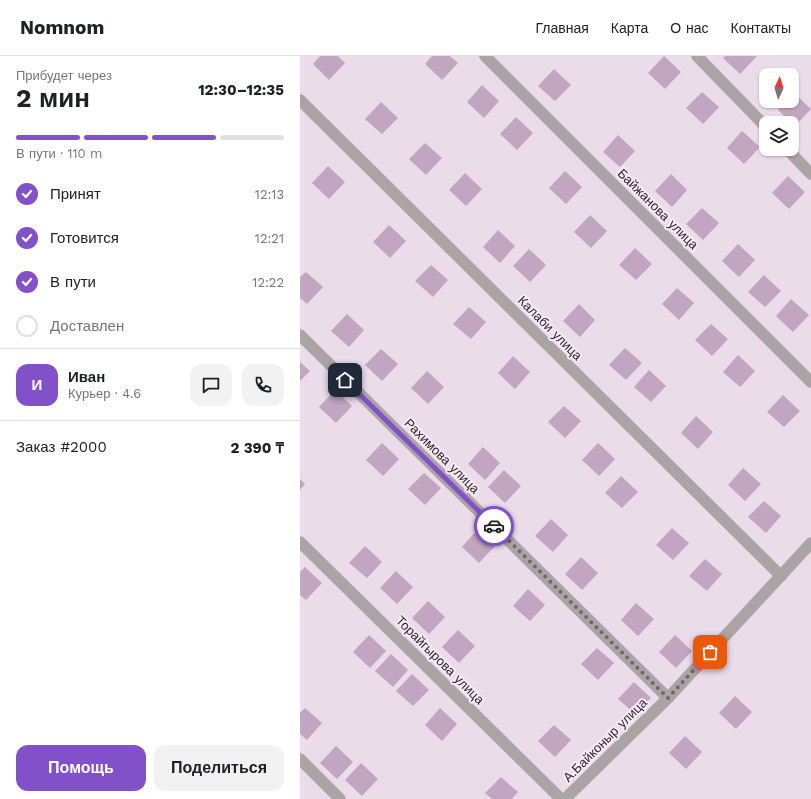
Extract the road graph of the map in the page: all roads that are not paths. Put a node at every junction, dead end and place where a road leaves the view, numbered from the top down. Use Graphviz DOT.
graph roads {
  1 [pos="486,56"];
  2 [pos="697,56"];
  3 [pos="300,100"];
  4 [pos="759,120"];
  5 [pos="794,156"];
  6 [pos="811,174"];
  7 [pos="300,335"];
  8 [pos="811,382"];
  9 [pos="300,542"];
  10 [pos="811,544"];
  11 [pos="781,576"];
  12 [pos="668,698"];
  13 [pos="300,759"];
  14 [pos="340,799"];
  15 [pos="561,799"];
  16 [pos="565,799"];
  1 -- 8 [label="street, Байжанова улица"];
  2 -- 4 [label="street"];
  3 -- 11 [label="street, Калаби улица"];
  5 -- 6 [label="street"];
  7 -- 12 [label="street, Рахимова улица"];
  9 -- 15 [label="street, Торайгырова улица"];
  10 -- 11 [label="street, А.Байконыр улица"];
  11 -- 12 [label="street, А.Байконыр улица"];
  12 -- 16 [label="street, А.Байконыр улица"];
  13 -- 14 [label="street"];
}
